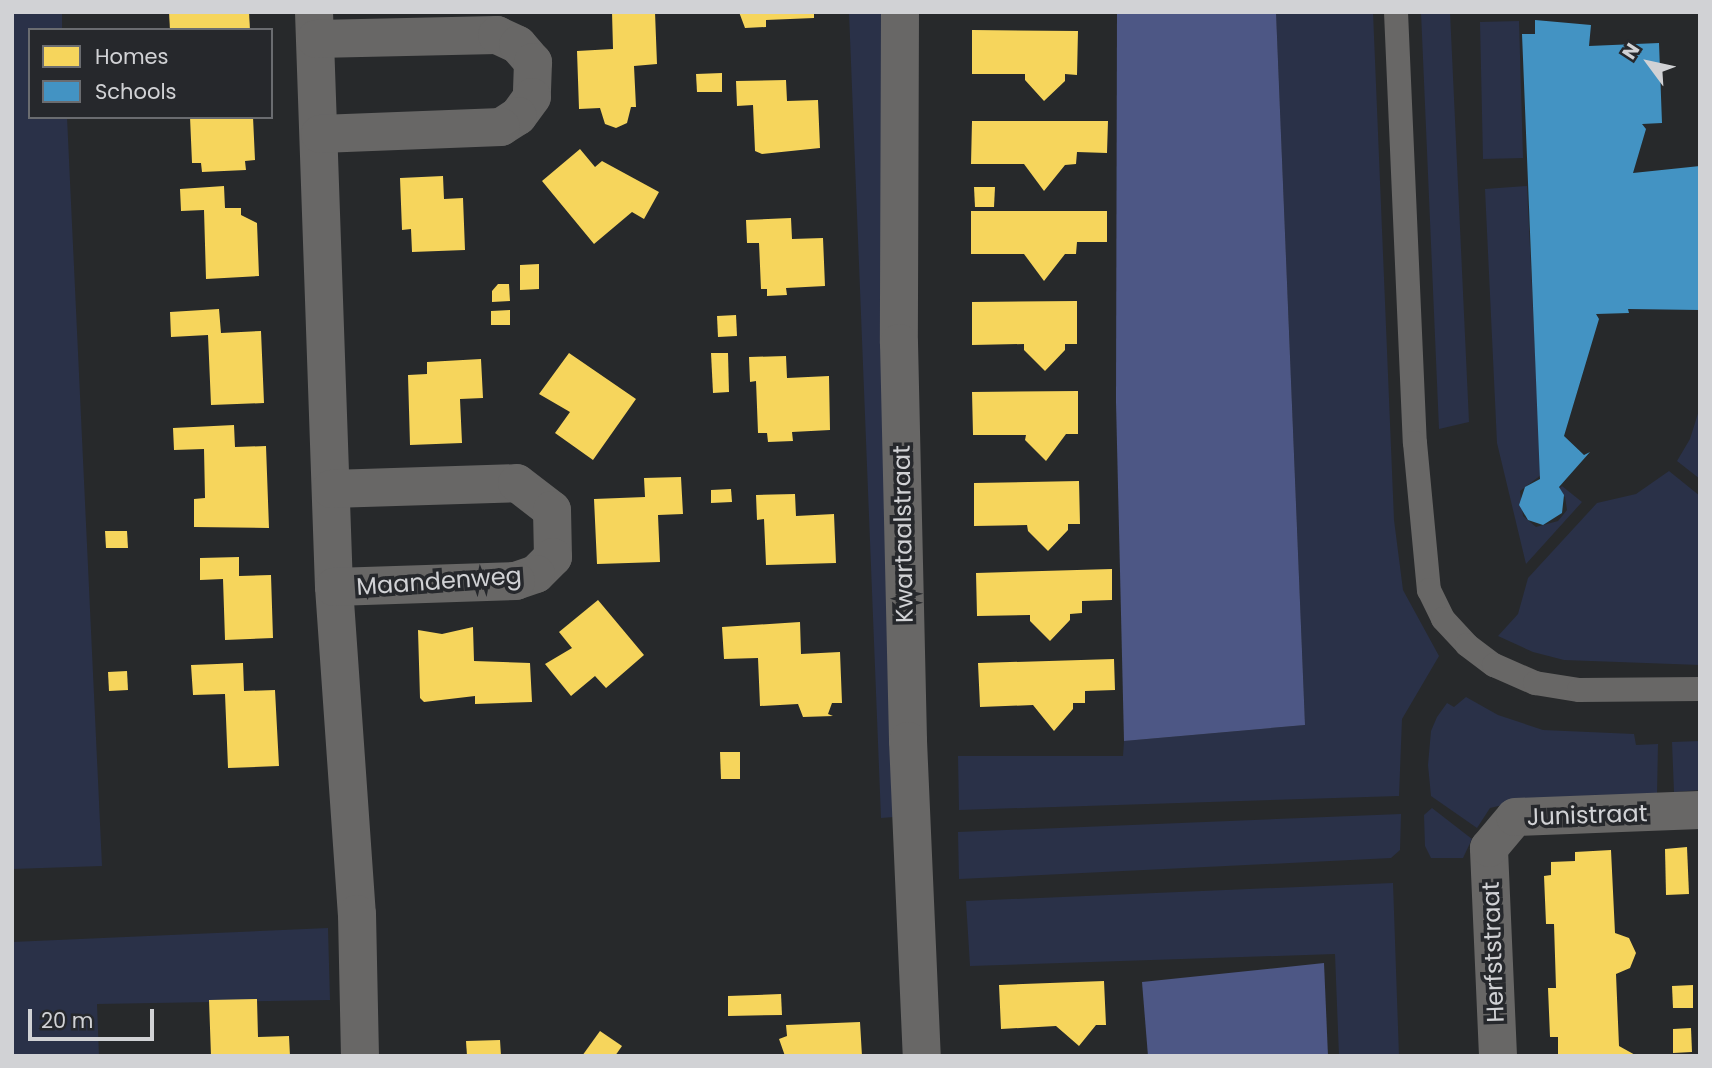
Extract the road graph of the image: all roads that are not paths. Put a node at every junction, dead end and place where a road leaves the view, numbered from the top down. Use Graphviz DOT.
graph roads {
  1 [pos="900,12"];
  2 [pos="1396,12"];
  3 [pos="315,26"];
  4 [pos="320,134"];
  5 [pos="331,489"];
  6 [pos="334,587"];
  7 [pos="1700,689"];
  8 [pos="1700,810"];
  9 [pos="1489,848"];
  10 [pos="359,1056"];
  11 [pos="922,1056"];
  12 [pos="1498,1056"];
  1 -- 11 [label="street, Kwartaalstraat"];
  2 -- 7 [label="lane"];
  3 -- 4 [label="street, Maandenweg"];
  3 -- 4 [label="street, Maandenweg"];
  4 -- 5 [label="street, Maandenweg"];
  5 -- 6 [label="street, Maandenweg"];
  5 -- 6 [label="street, Maandenweg"];
  6 -- 10 [label="street, Maandenweg"];
  8 -- 9 [label="street, Junistraat"];
  9 -- 12 [label="street, Herfststraat"];
}
